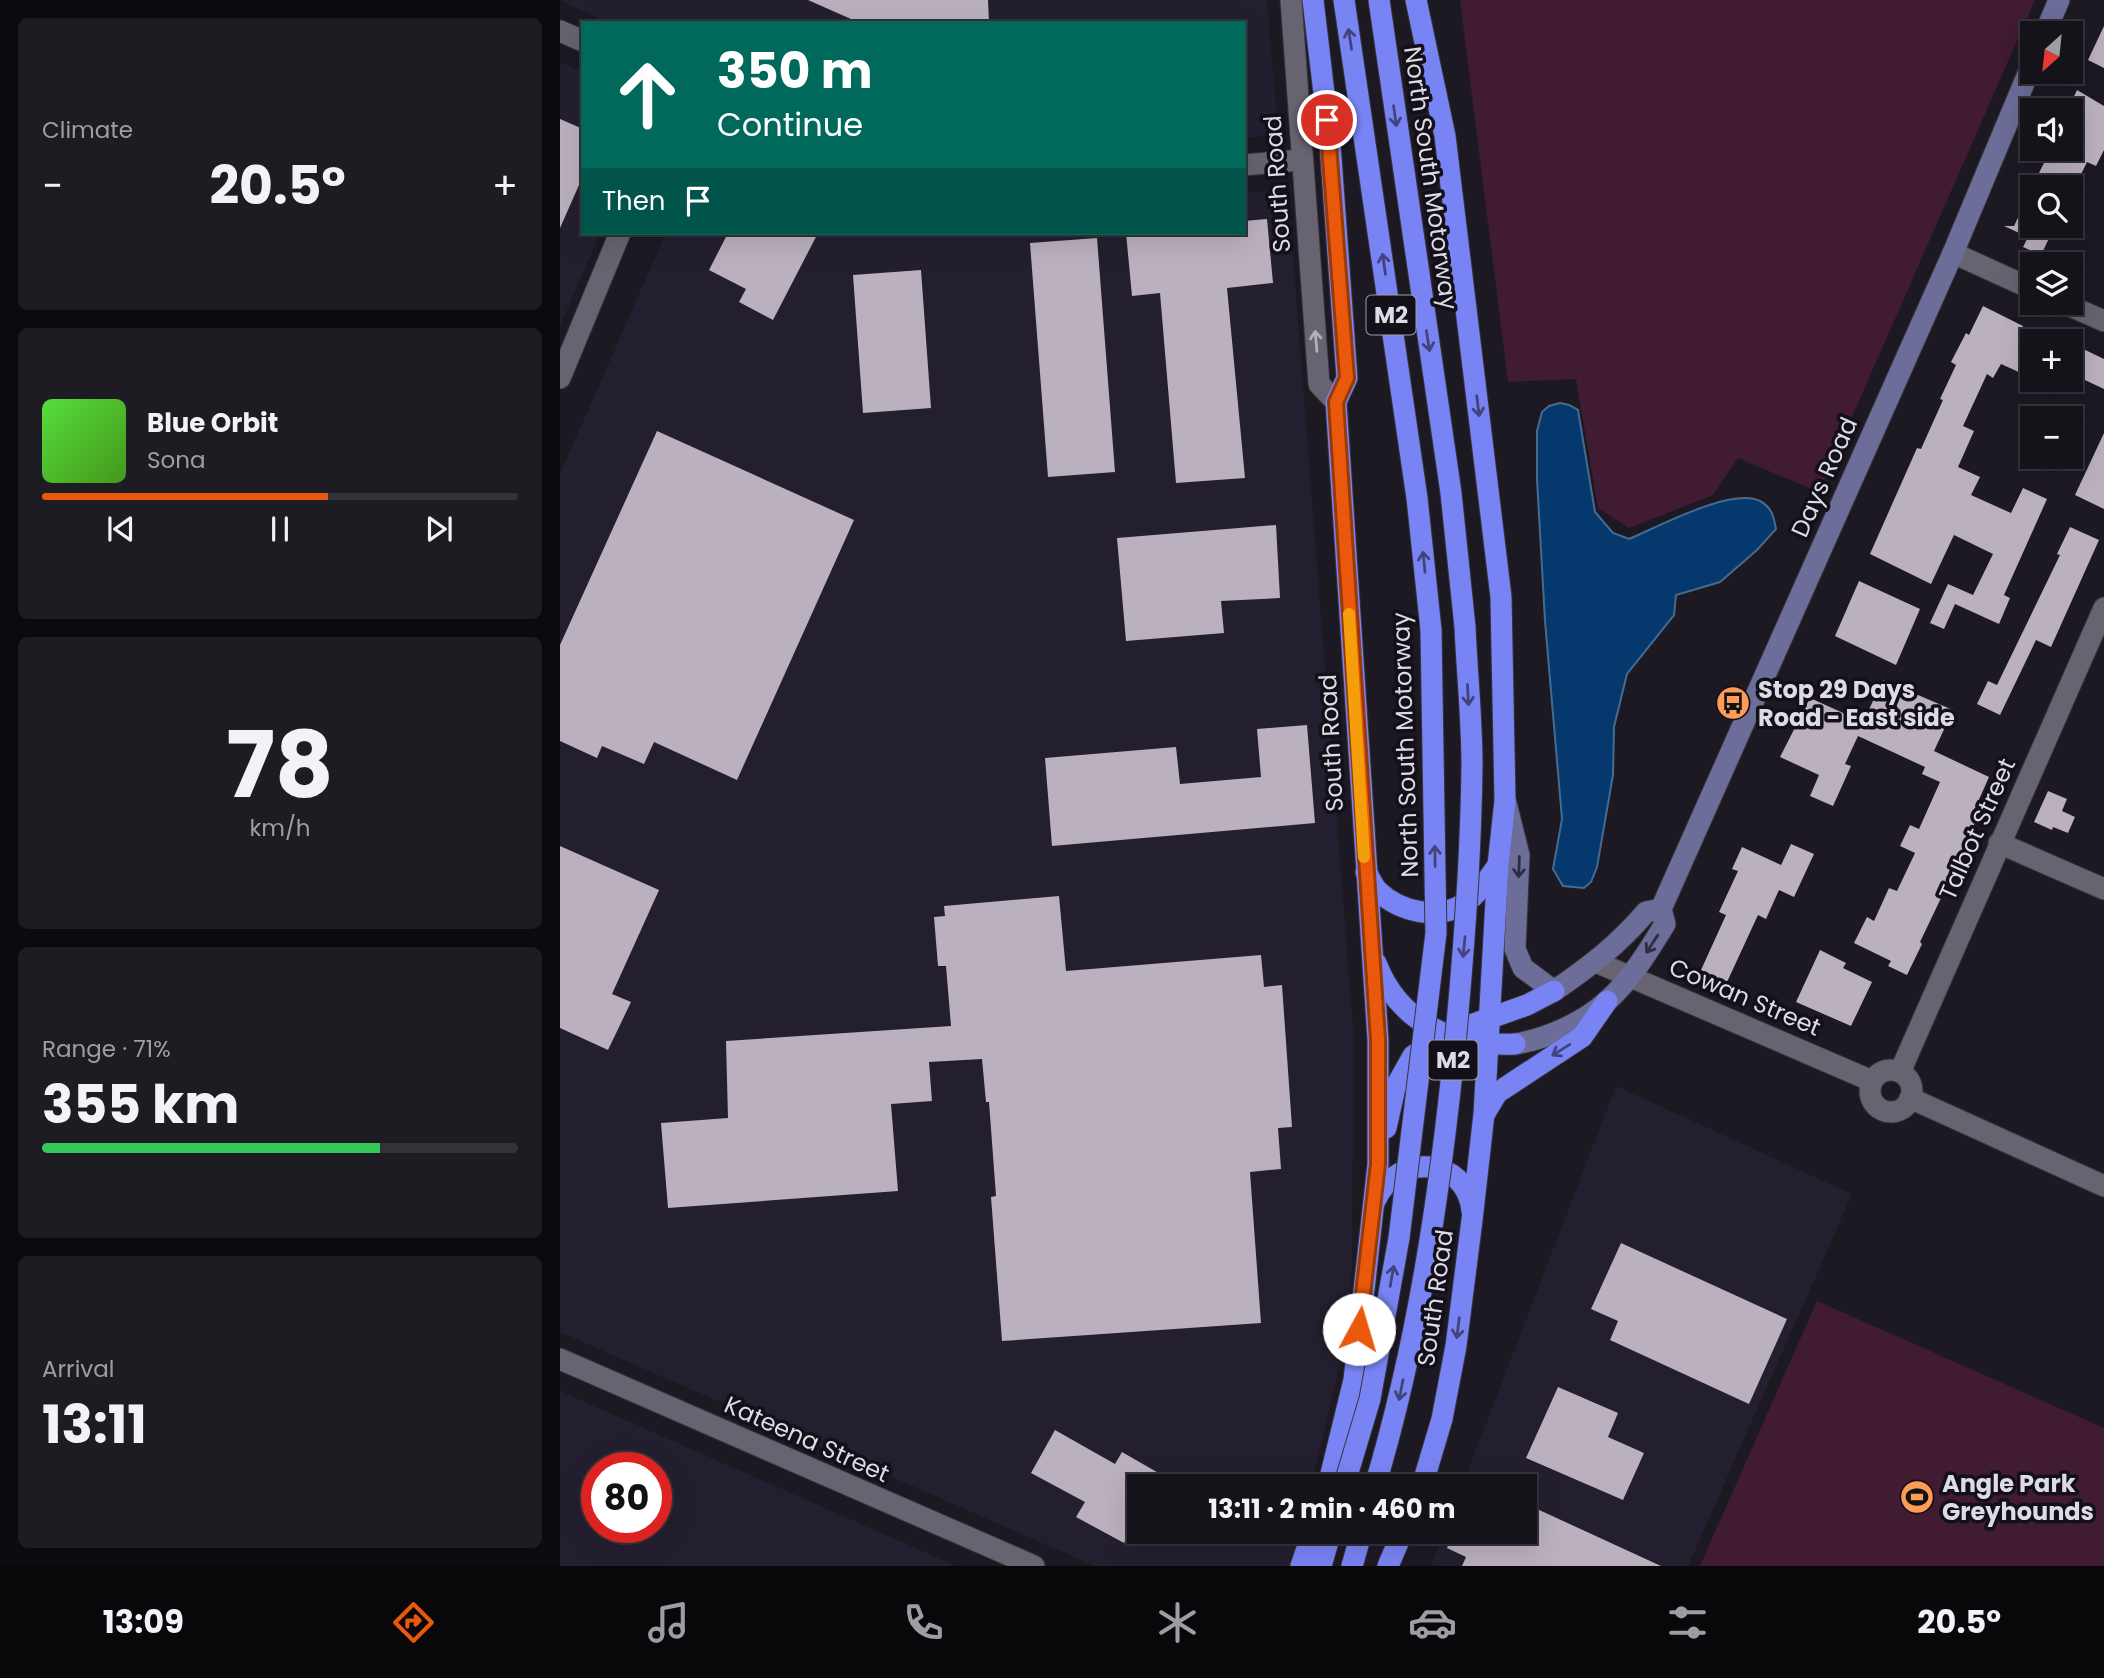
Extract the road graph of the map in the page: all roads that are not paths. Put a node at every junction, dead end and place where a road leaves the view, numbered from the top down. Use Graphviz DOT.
graph roads {
  1 [pos="1291,0"];
  2 [pos="1313,0"];
  3 [pos="1344,0"];
  4 [pos="1379,0"];
  5 [pos="1416,0"];
  6 [pos="2059,0"];
  7 [pos="2050,21"];
  8 [pos="560,30"];
  9 [pos="581,40"];
  10 [pos="2024,84"];
  11 [pos="1301,160"];
  12 [pos="1246,165"];
  13 [pos="619,235"];
  14 [pos="1953,253"];
  15 [pos="2020,284"];
  16 [pos="2083,312"];
  17 [pos="2104,321"];
  18 [pos="560,378"];
  19 [pos="1336,402"];
  20 [pos="2104,608"];
  21 [pos="1505,800"];
  22 [pos="1999,843"];
  23 [pos="1498,865"];
  24 [pos="1365,870"];
  25 [pos="2104,889"];
  26 [pos="1661,909"];
  27 [pos="1596,962"];
  28 [pos="1629,976"];
  29 [pos="1555,991"];
  30 [pos="1607,1002"];
  31 [pos="1489,1018"];
  32 [pos="1445,1034"];
  33 [pos="1515,1044"];
  34 [pos="1488,1045"];
  35 [pos="1900,1072"];
  36 [pos="1872,1081"];
  37 [pos="1910,1098"];
  38 [pos="1484,1114"];
  39 [pos="1378,1164"];
  40 [pos="2104,1185"];
  41 [pos="1374,1203"];
  42 [pos="1472,1220"];
  43 [pos="560,1359"];
  44 [pos="1331,1474"];
  45 [pos="1348,1474"];
  46 [pos="1379,1474"];
  47 [pos="1426,1474"];
  48 [pos="1308,1544"];
  49 [pos="1327,1544"];
  50 [pos="1358,1544"];
  51 [pos="1398,1544"];
  52 [pos="1034,1566"];
  53 [pos="1301,1566"];
  54 [pos="1321,1566"];
  55 [pos="1352,1566"];
  56 [pos="1388,1566"];
  1 -- 11 [label="street, South Road"];
  2 -- 19 [label="highway"];
  45 -- 3 [label="highway, North South Motorway / M2, one-way, bridge"];
  4 -- 46 [label="highway, North South Motorway / M2, one-way, bridge"];
  5 -- 21 [label="highway, South Road, one-way"];
  6 -- 7 [label="street"];
  8 -- 9 [label="street"];
  10 -- 14 [label="street, Days Road"];
  11 -- 12 [label="street"];
  19 -- 11 [label="street, South Road, one-way"];
  13 -- 18 [label="street"];
  14 -- 15 [label="street"];
  14 -- 26 [label="street, Days Road"];
  16 -- 17 [label="street"];
  19 -- 24 [label="highway, South Road"];
  20 -- 22 [label="street, Talbot Street"];
  21 -- 23 [label="highway, South Road"];
  21 -- 29 [label="street, one-way"];
  22 -- 25 [label="street"];
  22 -- 35 [label="street, Talbot Street"];
  23 -- 24 [label="highway"];
  23 -- 31 [label="highway, South Road"];
  24 -- 32 [label="highway"];
  24 -- 39 [label="highway, South Road"];
  26 -- 27 [label="street"];
  26 -- 28 [label="street, Days Road, one-way"];
  27 -- 28 [label="street, Cowan Street"];
  27 -- 29 [label="street"];
  28 -- 30 [label="street, Days Road"];
  28 -- 36 [label="street, Cowan Street"];
  29 -- 31 [label="highway"];
  30 -- 33 [label="street, Days Road"];
  30 -- 38 [label="highway, one-way"];
  31 -- 32 [label="highway"];
  31 -- 34 [label="highway, South Road"];
  32 -- 34 [label="highway"];
  32 -- 39 [label="highway"];
  33 -- 34 [label="highway"];
  34 -- 38 [label="highway, South Road"];
  35 -- 36 [label="street"];
  35 -- 37 [label="street"];
  36 -- 37 [label="street"];
  37 -- 40 [label="street"];
  38 -- 42 [label="highway, South Road"];
  39 -- 41 [label="highway, South Road"];
  41 -- 42 [label="highway"];
  41 -- 44 [label="highway, South Road"];
  42 -- 47 [label="highway, South Road, one-way"];
  43 -- 52 [label="street, Kateena Street"];
  48 -- 53 [label="highway"];
  49 -- 54 [label="highway"];
  50 -- 55 [label="highway"];
  51 -- 56 [label="highway"];
}
